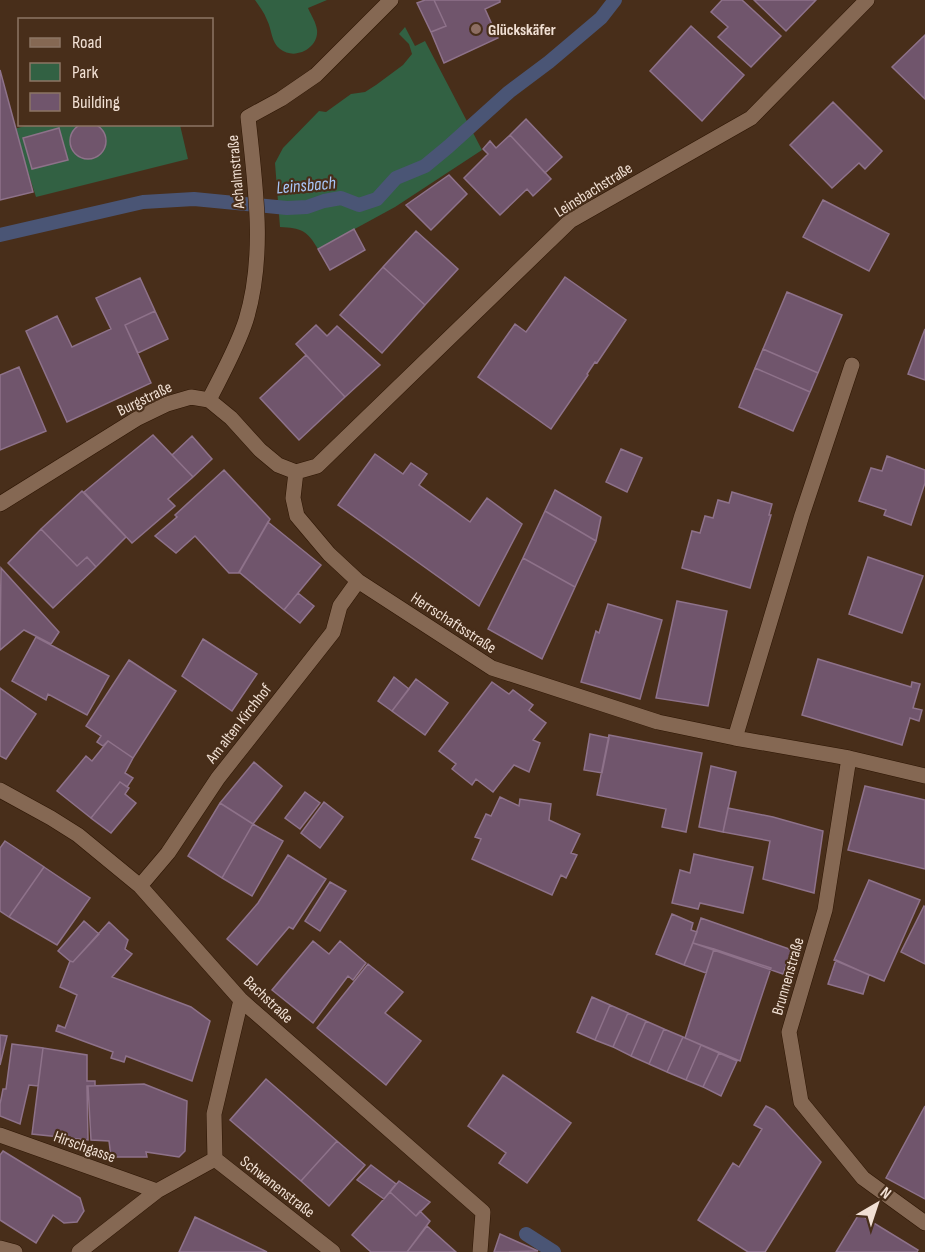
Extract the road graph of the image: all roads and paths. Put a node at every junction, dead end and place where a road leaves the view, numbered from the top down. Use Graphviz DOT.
graph roads {
  1 [pos="391,0"];
  2 [pos="867,0"];
  3 [pos="852,366"];
  4 [pos="209,400"];
  5 [pos="296,472"];
  6 [pos="0,504"];
  7 [pos="358,581"];
  8 [pos="735,738"];
  9 [pos="849,758"];
  10 [pos="925,776"];
  11 [pos="0,790"];
  12 [pos="140,886"];
  13 [pos="241,1000"];
  14 [pos="0,1135"];
  15 [pos="215,1160"];
  16 [pos="157,1191"];
  17 [pos="925,1223"];
  18 [pos="0,1248"];
  19 [pos="15,1252"];
  20 [pos="79,1252"];
  21 [pos="333,1252"];
  22 [pos="480,1252"];
  1 -- 4 [label="street, Achalmstraße"];
  2 -- 5 [label="street, Leinsbachstraße"];
  3 -- 8 [label="street"];
  4 -- 5 [label="street"];
  4 -- 6 [label="street, Burgstraße"];
  5 -- 7 [label="street, Herrschaftsstraße"];
  7 -- 8 [label="street, Herrschaftsstraße"];
  7 -- 12 [label="street, Am alten Kirchhof"];
  8 -- 9 [label="street, Herrschaftsstraße"];
  9 -- 10 [label="street, Herrschaftsstraße"];
  9 -- 17 [label="street, Brunnenstraße"];
  11 -- 12 [label="street, Bachstraße"];
  12 -- 13 [label="street, Bachstraße"];
  13 -- 15 [label="street, Schwanenstraße"];
  13 -- 22 [label="street, Bachstraße"];
  14 -- 16 [label="street, Hirschgasse"];
  15 -- 16 [label="street"];
  15 -- 21 [label="street, Schwanenstraße"];
  16 -- 20 [label="street"];
  18 -- 19 [label="street"];
}
